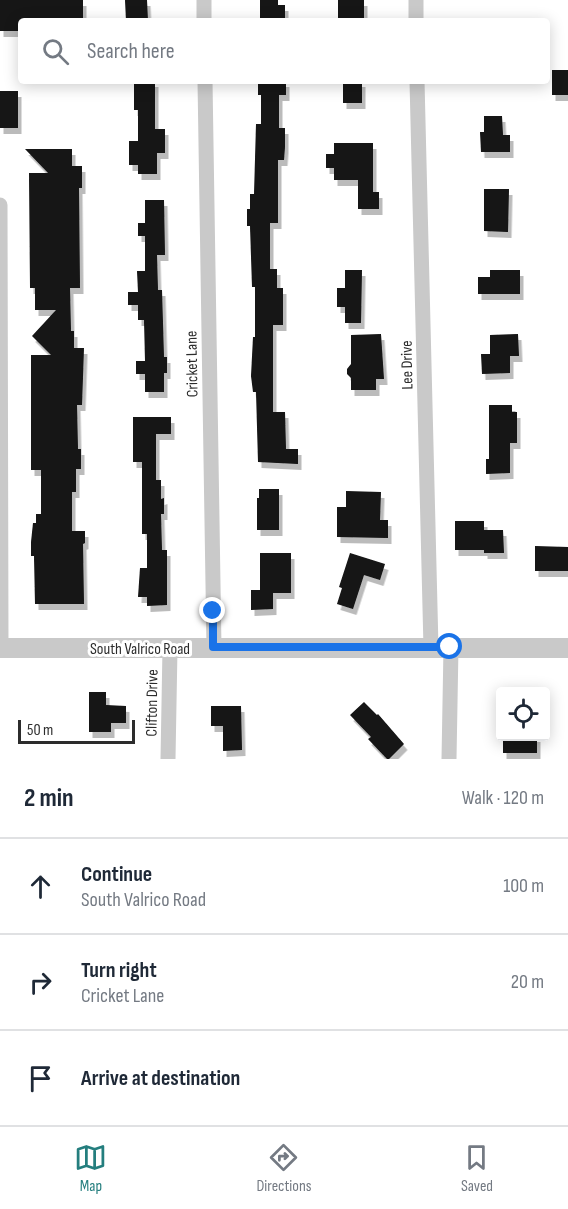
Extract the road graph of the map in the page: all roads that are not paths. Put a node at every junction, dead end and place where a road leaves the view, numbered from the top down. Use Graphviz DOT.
graph roads {
  1 [pos="204,0"];
  2 [pos="416,0"];
  3 [pos="204,18"];
  4 [pos="416,18"];
  5 [pos="205,84"];
  6 [pos="417,84"];
  7 [pos="0,205"];
  8 [pos="213,647"];
  9 [pos="450,647"];
  10 [pos="0,648"];
  11 [pos="170,648"];
  12 [pos="430,648"];
  13 [pos="568,648"];
  14 [pos="168,759"];
  15 [pos="449,759"];
  1 -- 3 [label="street"];
  2 -- 4 [label="street"];
  5 -- 8 [label="street, Cricket Lane"];
  6 -- 12 [label="street, Lee Drive"];
  7 -- 10 [label="street"];
  8 -- 11 [label="street, South Valrico Road"];
  8 -- 12 [label="street, South Valrico Road"];
  9 -- 12 [label="street, South Valrico Road"];
  9 -- 13 [label="street, South Valrico Road"];
  9 -- 15 [label="street"];
  10 -- 11 [label="street, South Valrico Road"];
  11 -- 14 [label="street, Clifton Drive"];
}
